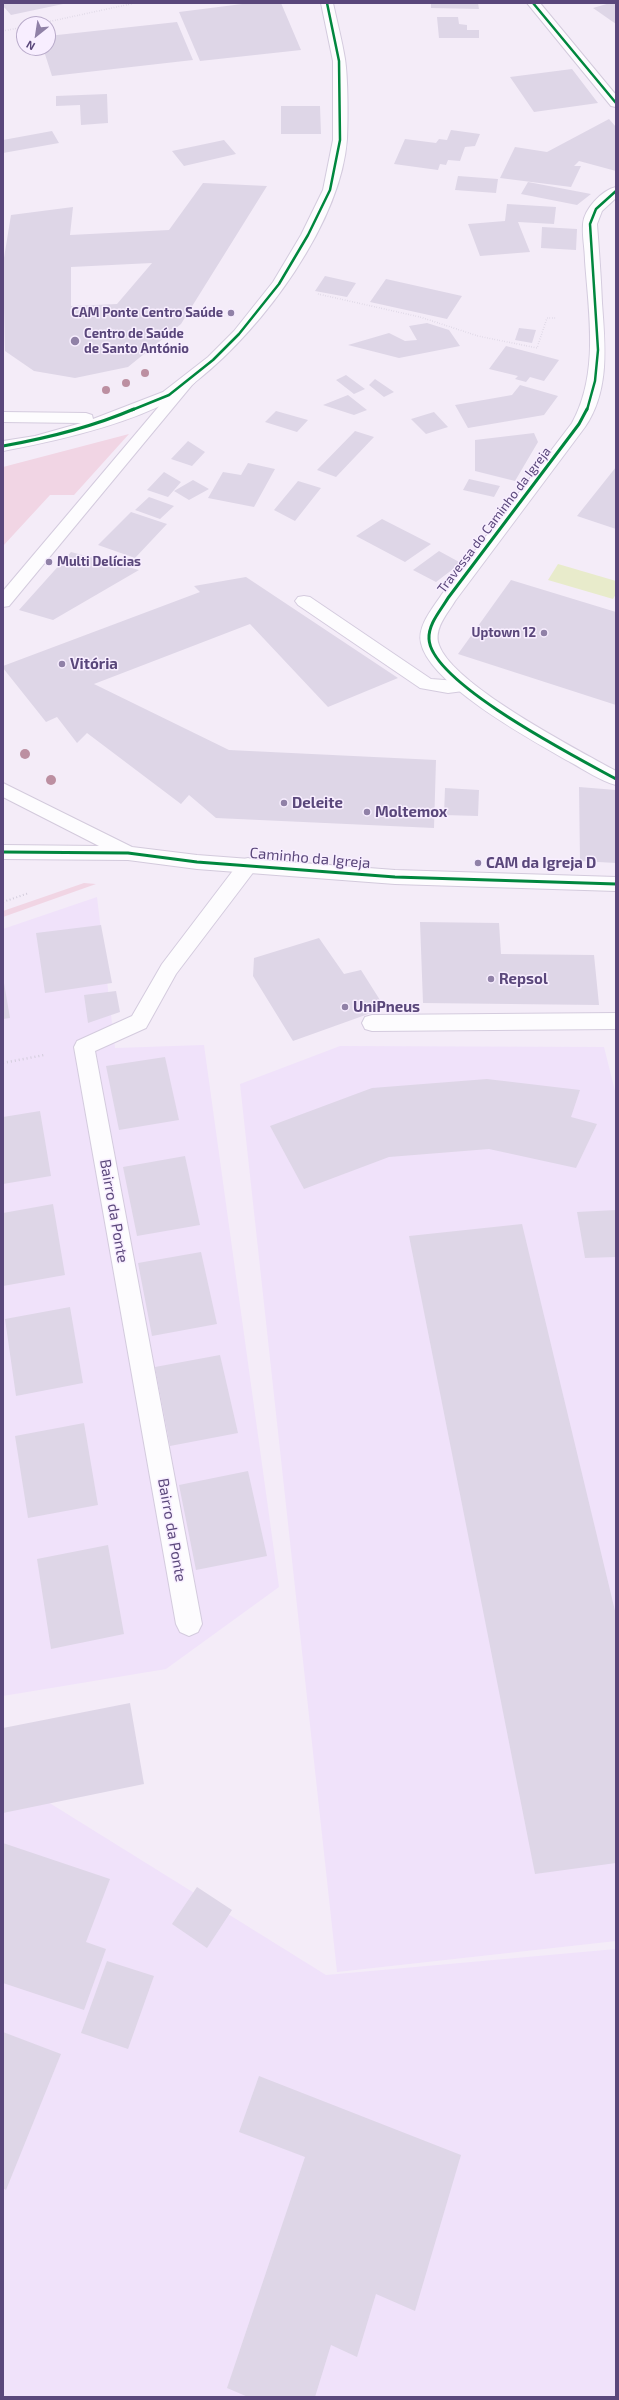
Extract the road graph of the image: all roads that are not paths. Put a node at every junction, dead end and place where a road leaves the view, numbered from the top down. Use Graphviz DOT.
graph roads {
  1 [pos="326,3"];
  2 [pos="532,3"];
  3 [pos="616,103"];
  4 [pos="616,191"];
  5 [pos="187,382"];
  6 [pos="3,417"];
  7 [pos="111,419"];
  8 [pos="3,446"];
  9 [pos="3,602"];
  10 [pos="304,602"];
  11 [pos="465,686"];
  12 [pos="616,780"];
  13 [pos="3,789"];
  14 [pos="3,852"];
  15 [pos="128,853"];
  16 [pos="248,865"];
  17 [pos="616,884"];
  18 [pos="616,1021"];
  19 [pos="372,1023"];
  20 [pos="189,1624"];
  1 -- 5 [label="street"];
  2 -- 3 [label="street"];
  4 -- 11 [label="street, Travessa do Caminho da Igreja"];
  5 -- 7 [label="street"];
  5 -- 9 [label="street"];
  6 -- 7 [label="street"];
  7 -- 8 [label="street"];
  10 -- 11 [label="street"];
  11 -- 12 [label="street, Travessa do Caminho da Igreja"];
  13 -- 15 [label="street, Caminho da Igreja"];
  14 -- 15 [label="street, Caminho da Igreja"];
  15 -- 16 [label="street, Caminho da Igreja"];
  16 -- 17 [label="street, Caminho da Igreja"];
  16 -- 20 [label="street, Bairro da Ponte"];
  18 -- 19 [label="street"];
}
